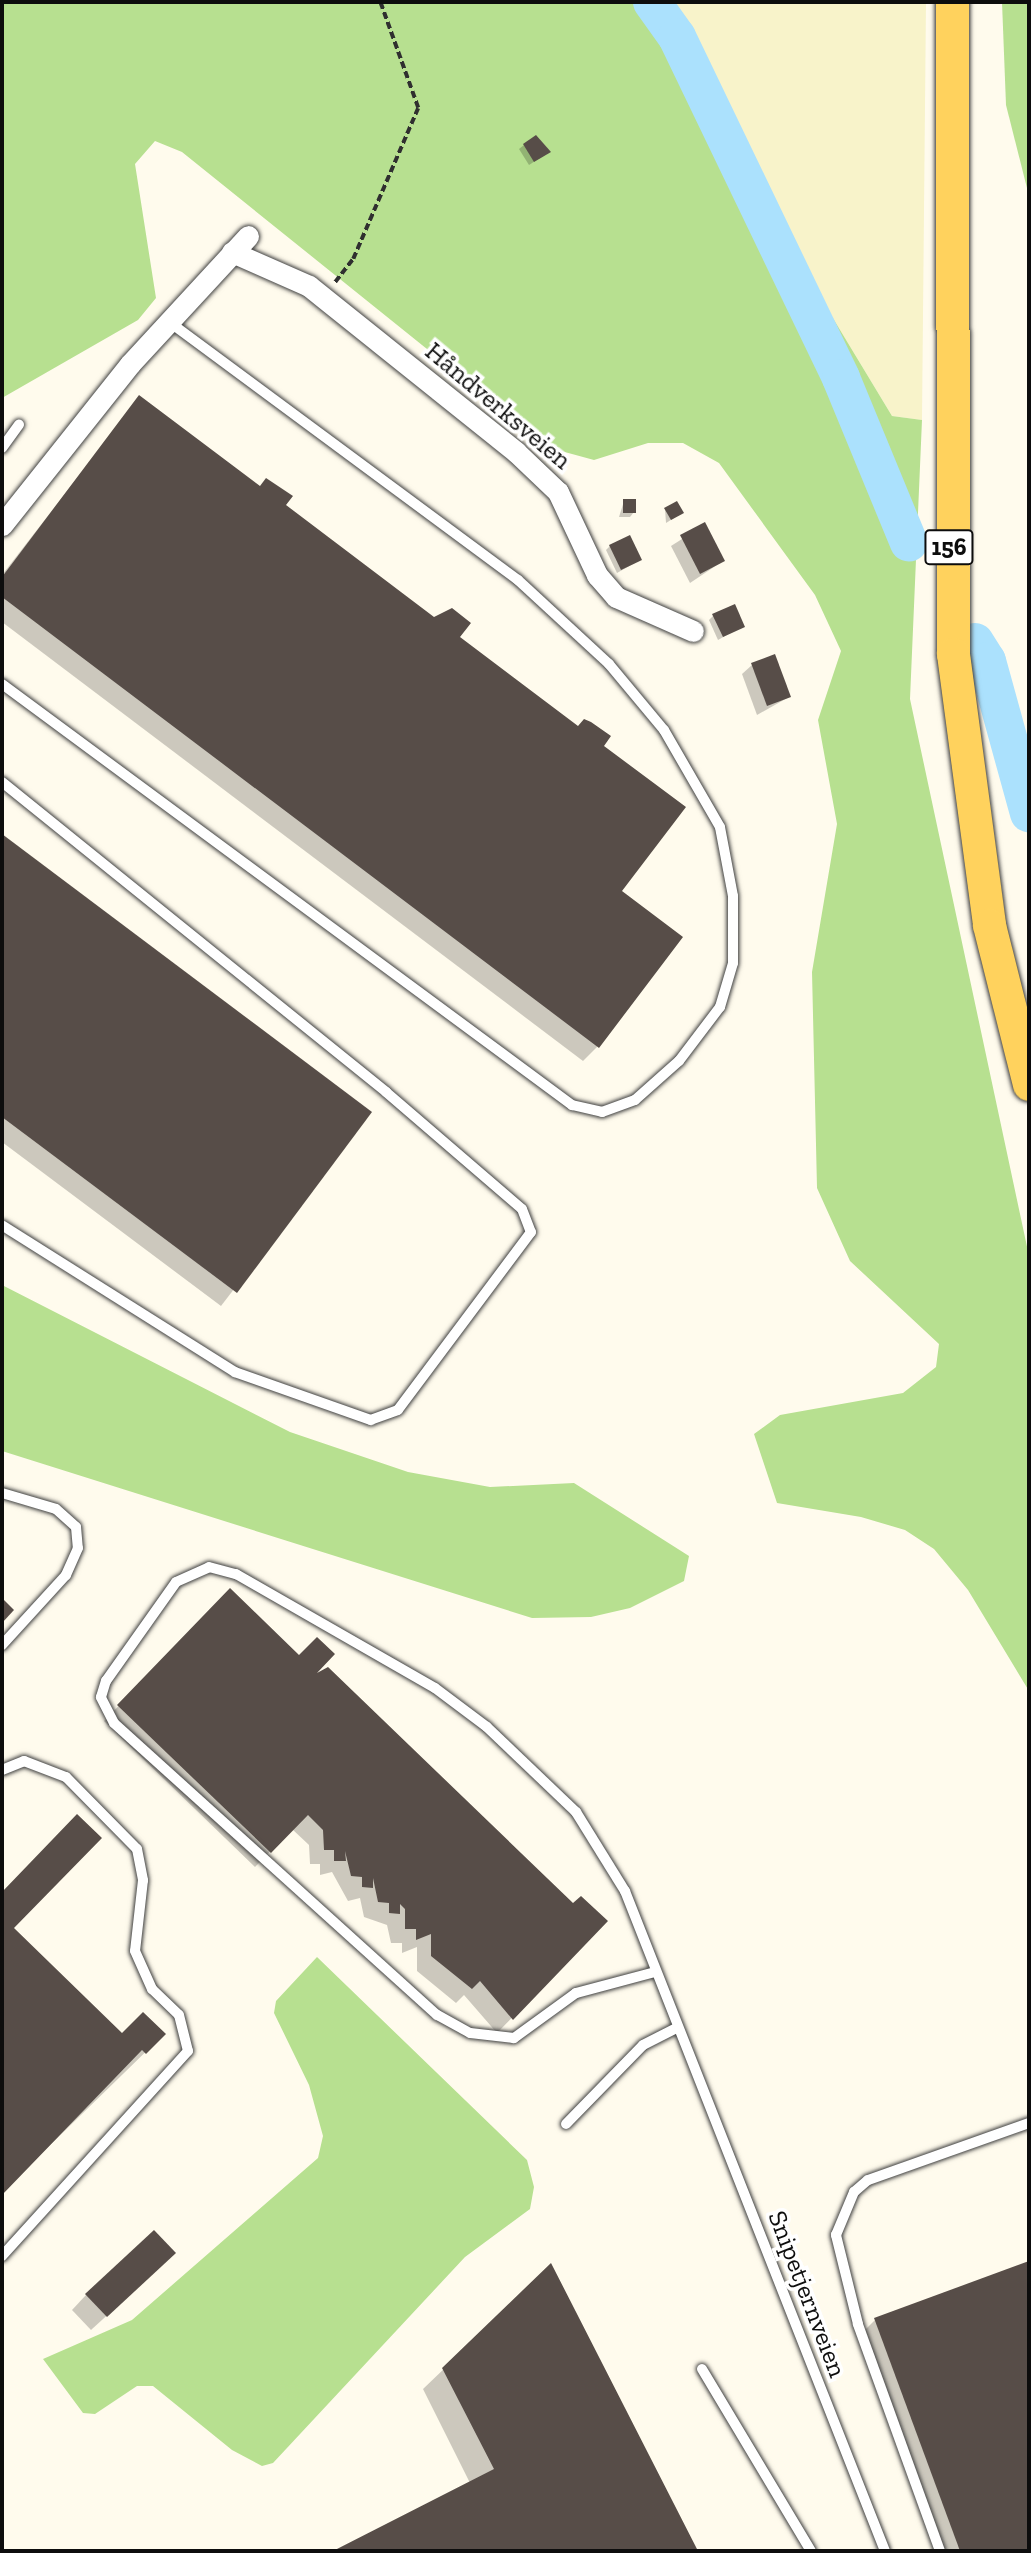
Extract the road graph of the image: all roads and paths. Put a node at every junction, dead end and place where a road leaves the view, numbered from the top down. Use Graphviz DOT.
graph roads {
  1 [pos="380,2"];
  2 [pos="953,2"];
  3 [pos="248,236"];
  4 [pos="232,252"];
  5 [pos="323,297"];
  6 [pos="168,321"];
  7 [pos="19,425"];
  8 [pos="2,448"];
  9 [pos="2,525"];
  10 [pos="693,631"];
  11 [pos="2,684"];
  12 [pos="2,782"];
  13 [pos="1029,1084"];
  14 [pos="2,1225"];
  15 [pos="2,1493"];
  16 [pos="2,1645"];
  17 [pos="2,1770"];
  18 [pos="655,1972"];
  19 [pos="676,2028"];
  20 [pos="1029,2123"];
  21 [pos="566,2124"];
  22 [pos="2,2256"];
  23 [pos="702,2369"];
  24 [pos="811,2551"];
  25 [pos="885,2551"];
  26 [pos="940,2551"];
  1 -- 5 [label="path"];
  2 -- 13 [label="main road, 156"];
  3 -- 4 [label="street"];
  4 -- 5 [label="street, Håndverksveien"];
  4 -- 6 [label="street"];
  5 -- 10 [label="street, Håndverksveien"];
  6 -- 9 [label="street"];
  6 -- 11 [label="lane"];
  7 -- 8 [label="lane"];
  12 -- 14 [label="lane"];
  15 -- 16 [label="lane"];
  17 -- 22 [label="lane"];
  18 -- 18 [label="lane, Snipetjernveien"];
  18 -- 19 [label="lane, Snipetjernveien"];
  19 -- 21 [label="lane"];
  19 -- 25 [label="lane, Snipetjernveien"];
  20 -- 26 [label="lane, Snipetjernveien"];
  23 -- 24 [label="lane"];
}
